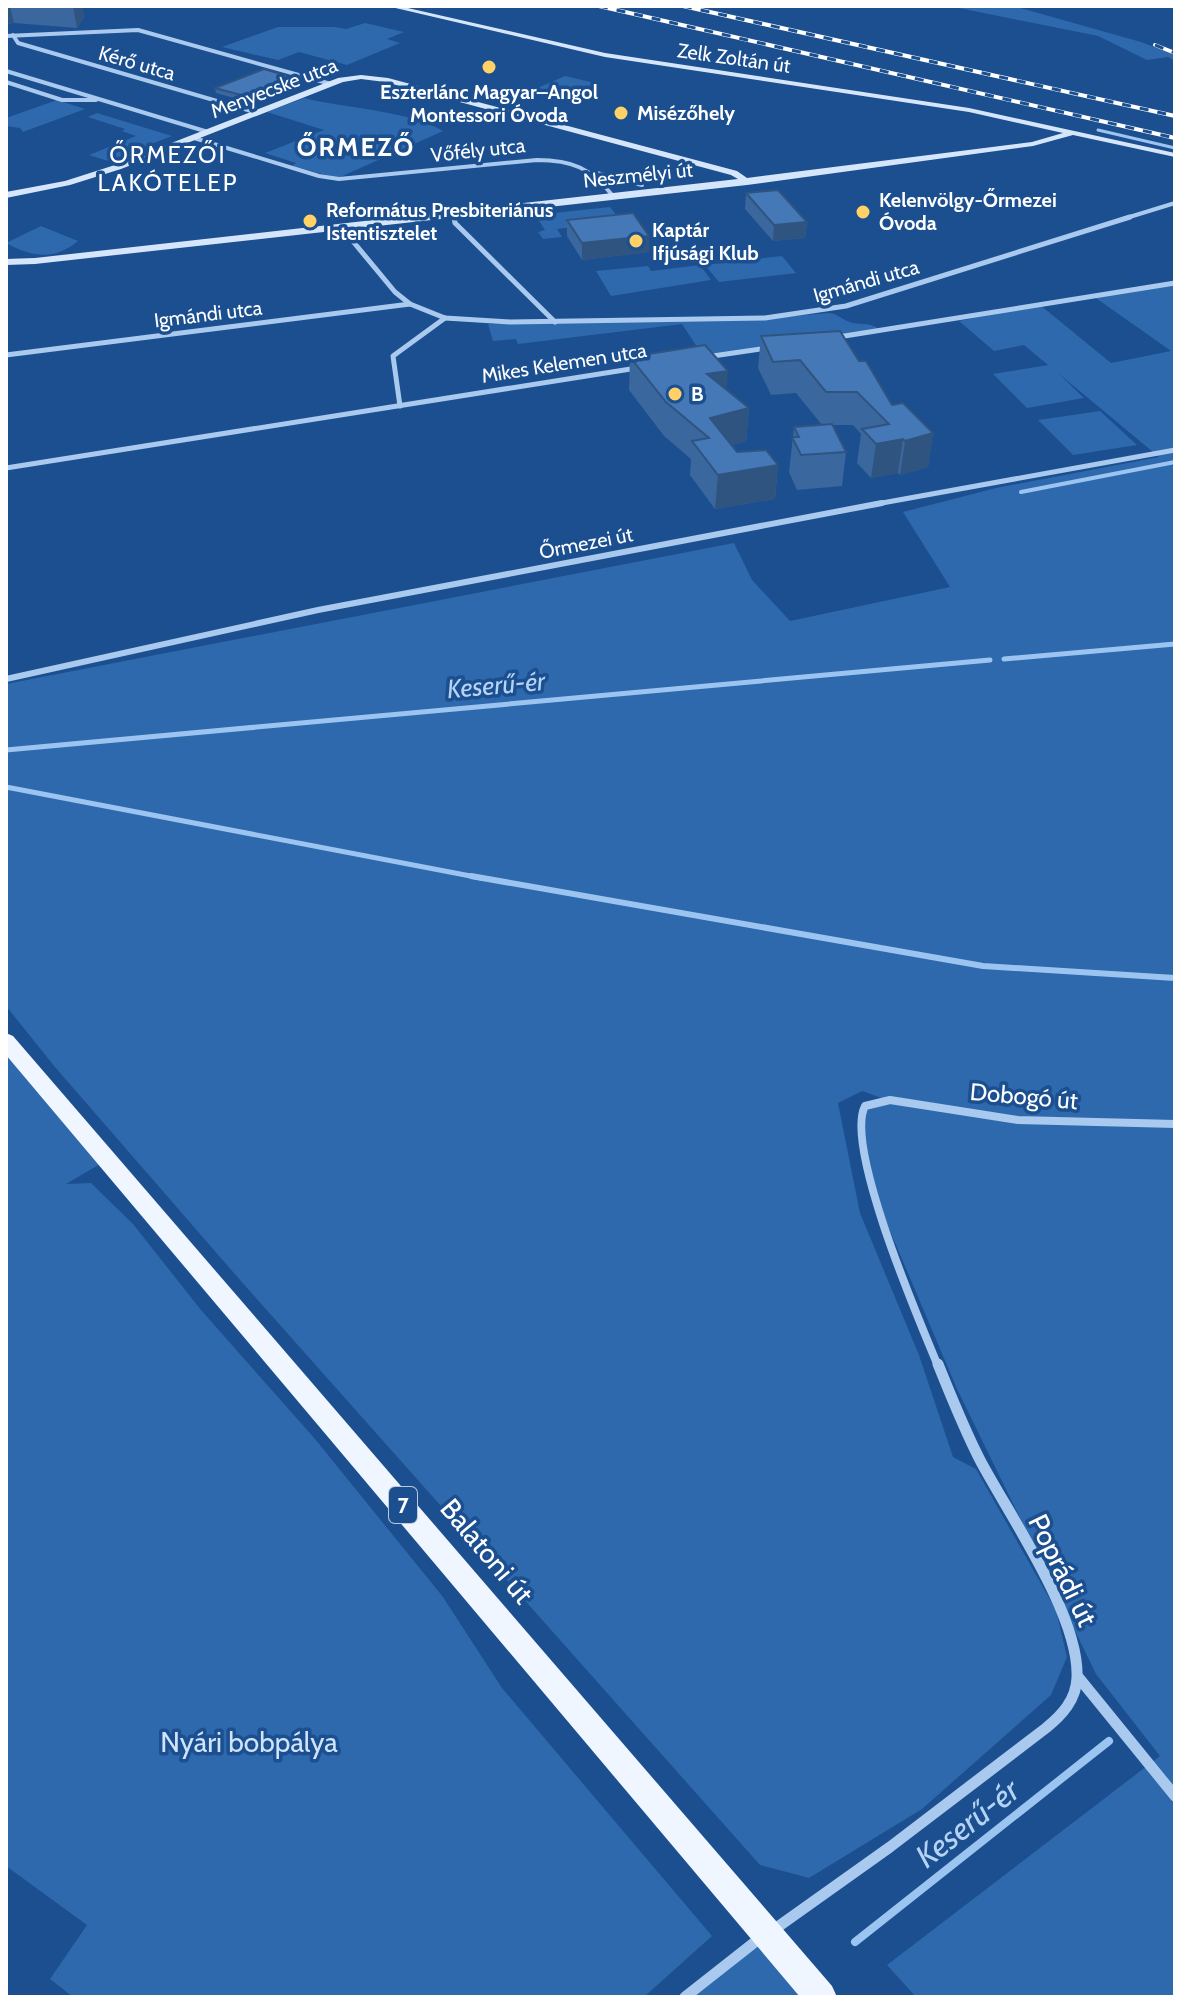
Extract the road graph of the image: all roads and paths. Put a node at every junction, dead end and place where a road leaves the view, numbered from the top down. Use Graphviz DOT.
graph roads {
  1 [pos="390,6"];
  2 [pos="13,35"];
  3 [pos="6,36"];
  4 [pos="6,71"];
  5 [pos="6,82"];
  6 [pos="331,84"];
  7 [pos="100,100"];
  8 [pos="258,113"];
  9 [pos="208,132"];
  10 [pos="1075,132"];
  11 [pos="194,138"];
  12 [pos="1175,155"];
  13 [pos="698,164"];
  14 [pos="596,173"];
  15 [pos="708,174"];
  16 [pos="747,182"];
  17 [pos="721,184"];
  18 [pos="642,185"];
  19 [pos="684,188"];
  20 [pos="6,195"];
  21 [pos="613,196"];
  22 [pos="1175,203"];
  23 [pos="454,214"];
  24 [pos="359,225"];
  25 [pos="332,228"];
  26 [pos="350,235"];
  27 [pos="6,262"];
  28 [pos="1175,283"];
  29 [pos="410,304"];
  30 [pos="445,318"];
  31 [pos="555,322"];
  32 [pos="821,340"];
  33 [pos="780,346"];
  34 [pos="6,355"];
  35 [pos="694,359"];
  36 [pos="648,366"];
  37 [pos="400,406"];
  38 [pos="1175,450"];
  39 [pos="6,468"];
  40 [pos="6,679"];
  41 [pos="6,1041"];
  42 [pos="871,1102"];
  43 [pos="1175,1124"];
  44 [pos="1079,1678"];
  45 [pos="1175,1796"];
  46 [pos="767,1934"];
  47 [pos="685,1997"];
  48 [pos="821,1997"];
  1 -- 10 [label="street, Zelk Zoltán út"];
  2 -- 3 [label="street"];
  2 -- 6 [label="street"];
  2 -- 8 [label="street, Kérő utca"];
  4 -- 7 [label="street"];
  5 -- 7 [label="street"];
  6 -- 8 [label="street, Menyecske utca"];
  6 -- 13 [label="street, Menyecske utca"];
  7 -- 9 [label="street"];
  8 -- 9 [label="street, Menyecske utca"];
  9 -- 11 [label="street, Menyecske utca"];
  10 -- 12 [label="street, Neszmélyi út"];
  10 -- 16 [label="street, Neszmélyi út"];
  11 -- 14 [label="street, Vőfély utca"];
  11 -- 20 [label="street, Menyecske utca"];
  13 -- 15 [label="street"];
  13 -- 16 [label="street, Menyecske utca"];
  14 -- 18 [label="street, Vőfély utca"];
  14 -- 21 [label="street"];
  15 -- 17 [label="street"];
  15 -- 19 [label="street"];
  16 -- 17 [label="street, Neszmélyi út"];
  17 -- 19 [label="street, Neszmélyi út"];
  19 -- 21 [label="street, Neszmélyi út"];
  21 -- 23 [label="street, Neszmélyi út"];
  22 -- 31 [label="street, Igmándi utca"];
  23 -- 24 [label="street, Neszmélyi út"];
  23 -- 31 [label="street"];
  24 -- 25 [label="street, Neszmélyi út"];
  24 -- 26 [label="street"];
  25 -- 26 [label="street"];
  25 -- 27 [label="street, Neszmélyi út"];
  26 -- 29 [label="street"];
  28 -- 32 [label="street"];
  29 -- 30 [label="street, Igmándi utca"];
  29 -- 34 [label="street, Igmándi utca"];
  30 -- 31 [label="street, Igmándi utca"];
  30 -- 37 [label="street"];
  33 -- 35 [label="street"];
  36 -- 37 [label="street, Mikes Kelemen utca"];
  37 -- 39 [label="street, Mikes Kelemen utca"];
  38 -- 40 [label="street, Őrmezei út"];
  41 -- 46 [label="main road, Balatoni út / 7"];
  42 -- 43 [label="street, Dobogó út"];
  42 -- 44 [label="street, Poprádi út"];
  44 -- 45 [label="street"];
  44 -- 46 [label="street"];
  46 -- 47 [label="street"];
  46 -- 48 [label="main road, Balatoni út / 7"];
}
